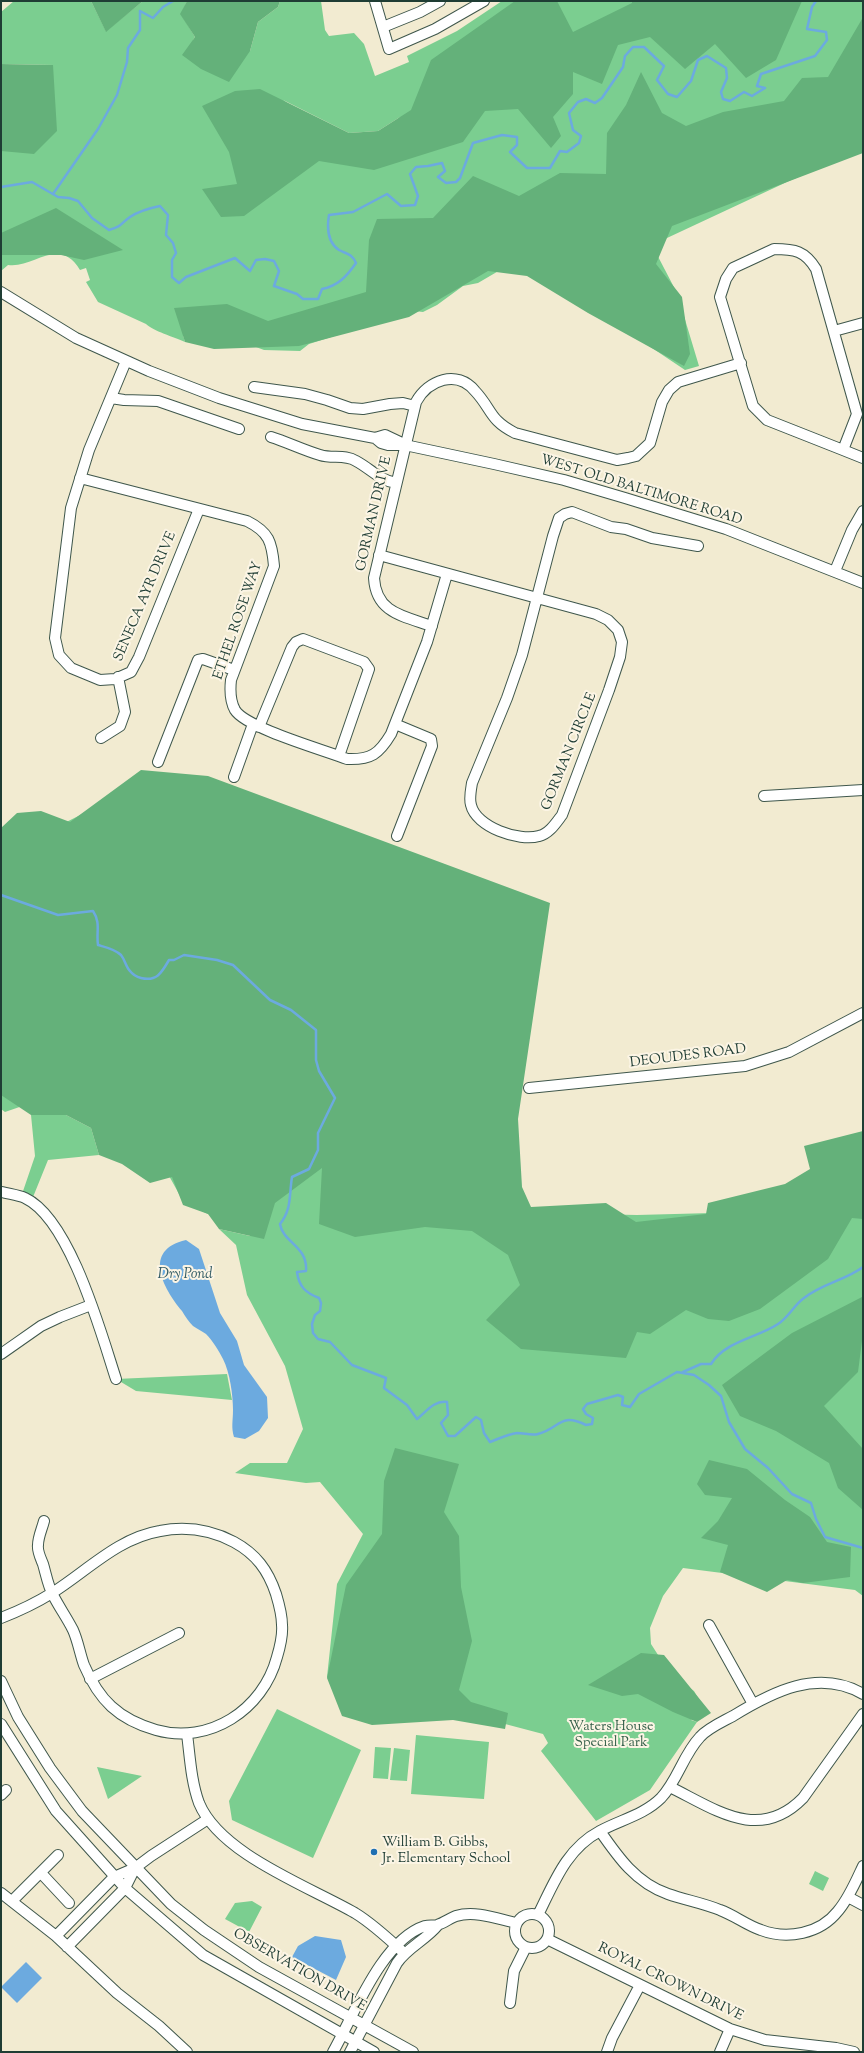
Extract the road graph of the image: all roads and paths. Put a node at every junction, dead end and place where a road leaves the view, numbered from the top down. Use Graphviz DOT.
graph roads {
  1 [pos="376,1"];
  2 [pos="440,1"];
  3 [pos="484,1"];
  4 [pos="383,27"];
  5 [pos="1,292"];
  6 [pos="863,323"];
  7 [pos="834,331"];
  8 [pos="126,361"];
  9 [pos="741,363"];
  10 [pos="254,387"];
  11 [pos="111,398"];
  12 [pos="415,406"];
  13 [pos="239,429"];
  14 [pos="271,437"];
  15 [pos="406,445"];
  16 [pos="843,450"];
  17 [pos="863,458"];
  18 [pos="80,478"];
  19 [pos="396,483"];
  20 [pos="199,509"];
  21 [pos="863,511"];
  22 [pos="698,546"];
  23 [pos="379,555"];
  24 [pos="835,571"];
  25 [pos="447,574"];
  26 [pos="863,583"];
  27 [pos="536,598"];
  28 [pos="432,626"];
  29 [pos="234,670"];
  30 [pos="118,677"];
  31 [pos="395,724"];
  32 [pos="256,726"];
  33 [pos="101,738"];
  34 [pos="339,756"];
  35 [pos="158,762"];
  36 [pos="234,777"];
  37 [pos="863,790"];
  38 [pos="764,796"];
  39 [pos="398,836"];
  40 [pos="863,1013"];
  41 [pos="529,1088"];
  42 [pos="2,1192"];
  43 [pos="91,1305"];
  44 [pos="1,1354"];
  45 [pos="116,1379"];
  46 [pos="44,1522"];
  47 [pos="52,1593"];
  48 [pos="1,1618"];
  49 [pos="709,1625"];
  50 [pos="179,1633"];
  51 [pos="90,1679"];
  52 [pos="1,1681"];
  53 [pos="863,1694"];
  54 [pos="753,1704"];
  55 [pos="863,1714"];
  56 [pos="1,1724"];
  57 [pos="187,1734"];
  58 [pos="670,1787"];
  59 [pos="208,1820"];
  60 [pos="600,1831"];
  61 [pos="58,1855"];
  62 [pos="863,1866"];
  63 [pos="135,1868"];
  64 [pos="41,1873"];
  65 [pos="114,1877"];
  66 [pos="125,1888"];
  67 [pos="1,1893"];
  68 [pos="848,1897"];
  69 [pos="12,1901"];
  70 [pos="68,1903"];
  71 [pos="863,1905"];
  72 [pos="538,1915"];
  73 [pos="516,1923"];
  74 [pos="438,1925"];
  75 [pos="56,1936"];
  76 [pos="547,1939"];
  77 [pos="396,1946"];
  78 [pos="67,1947"];
  79 [pos="526,1947"];
  80 [pos="404,1953"];
  81 [pos="640,1985"];
  82 [pos="510,2003"];
  83 [pos="352,2018"];
  84 [pos="364,2025"];
  85 [pos="730,2029"];
  86 [pos="342,2035"];
  87 [pos="355,2042"];
  88 [pos="812,2049"];
  89 [pos="187,2052"];
  90 [pos="333,2052"];
  91 [pos="350,2052"];
  92 [pos="374,2052"];
  93 [pos="413,2052"];
  94 [pos="607,2052"];
  95 [pos="720,2052"];
  96 [pos="854,2052"];
  1 -- 4 [label="street"];
  2 -- 4 [label="street"];
  3 -- 4 [label="street"];
  5 -- 8 [label="street, WEST OLD BALTIMORE ROAD"];
  6 -- 7 [label="street"];
  7 -- 9 [label="street"];
  7 -- 16 [label="street"];
  8 -- 11 [label="street, SENECA AYR DRIVE"];
  8 -- 15 [label="street, WEST OLD BALTIMORE ROAD"];
  9 -- 12 [label="street, GORMAN DRIVE"];
  9 -- 16 [label="street"];
  10 -- 12 [label="street"];
  11 -- 13 [label="street"];
  11 -- 18 [label="street, SENECA AYR DRIVE"];
  12 -- 15 [label="street, GORMAN DRIVE"];
  14 -- 19 [label="street"];
  15 -- 19 [label="street, GORMAN DRIVE"];
  15 -- 24 [label="street, WEST OLD BALTIMORE ROAD"];
  16 -- 17 [label="street"];
  18 -- 20 [label="street, ETHEL ROSE WAY"];
  18 -- 30 [label="street, SENECA AYR DRIVE"];
  19 -- 23 [label="street, GORMAN DRIVE"];
  20 -- 29 [label="street, ETHEL ROSE WAY"];
  20 -- 30 [label="street, SENECA AYR DRIVE"];
  21 -- 24 [label="street"];
  22 -- 27 [label="street"];
  23 -- 25 [label="street, GORMAN CIRCLE"];
  23 -- 28 [label="street, GORMAN DRIVE"];
  24 -- 26 [label="street, WEST OLD BALTIMORE ROAD"];
  25 -- 27 [label="street, GORMAN CIRCLE"];
  25 -- 28 [label="street, ETHEL ROSE WAY"];
  27 -- 27 [label="street, GORMAN CIRCLE"];
  28 -- 31 [label="street, ETHEL ROSE WAY"];
  29 -- 32 [label="street, ETHEL ROSE WAY"];
  29 -- 35 [label="street"];
  30 -- 33 [label="street"];
  31 -- 34 [label="street, ETHEL ROSE WAY"];
  31 -- 39 [label="street"];
  32 -- 34 [label="street, ETHEL ROSE WAY"];
  32 -- 34 [label="street"];
  32 -- 36 [label="street"];
  37 -- 38 [label="street"];
  40 -- 41 [label="street, DEOUDES ROAD"];
  42 -- 43 [label="street"];
  43 -- 44 [label="street"];
  43 -- 45 [label="street"];
  46 -- 47 [label="street"];
  47 -- 48 [label="street"];
  47 -- 51 [label="street"];
  47 -- 57 [label="street"];
  49 -- 54 [label="street"];
  50 -- 51 [label="street"];
  51 -- 57 [label="street"];
  52 -- 63 [label="street, OBSERVATION DRIVE"];
  53 -- 54 [label="street"];
  54 -- 58 [label="street"];
  55 -- 58 [label="street"];
  56 -- 65 [label="street"];
  57 -- 59 [label="street"];
  58 -- 60 [label="street"];
  59 -- 63 [label="street"];
  59 -- 77 [label="street"];
  60 -- 68 [label="street"];
  60 -- 72 [label="street"];
  61 -- 64 [label="street"];
  62 -- 68 [label="street"];
  63 -- 65 [label="street"];
  63 -- 66 [label="street"];
  63 -- 83 [label="street, OBSERVATION DRIVE"];
  64 -- 69 [label="street"];
  64 -- 70 [label="street"];
  65 -- 66 [label="street"];
  65 -- 75 [label="street"];
  66 -- 78 [label="street"];
  66 -- 86 [label="street"];
  67 -- 69 [label="street"];
  68 -- 71 [label="street"];
  69 -- 75 [label="street"];
  72 -- 73 [label="street"];
  72 -- 76 [label="street"];
  73 -- 74 [label="street"];
  73 -- 79 [label="street"];
  74 -- 77 [label="street"];
  74 -- 80 [label="street"];
  75 -- 78 [label="street"];
  76 -- 79 [label="street"];
  76 -- 81 [label="street, ROYAL CROWN DRIVE"];
  77 -- 80 [label="street"];
  77 -- 83 [label="street"];
  78 -- 89 [label="street"];
  79 -- 82 [label="street"];
  80 -- 84 [label="street"];
  81 -- 85 [label="street, ROYAL CROWN DRIVE"];
  81 -- 94 [label="street"];
  83 -- 84 [label="street, OBSERVATION DRIVE"];
  83 -- 86 [label="street"];
  84 -- 87 [label="street"];
  84 -- 93 [label="street, OBSERVATION DRIVE"];
  85 -- 88 [label="street, ROYAL CROWN DRIVE"];
  85 -- 95 [label="street"];
  86 -- 87 [label="street"];
  86 -- 90 [label="street"];
  87 -- 91 [label="street"];
  87 -- 92 [label="street"];
  88 -- 96 [label="street, ROYAL CROWN DRIVE"];
}
